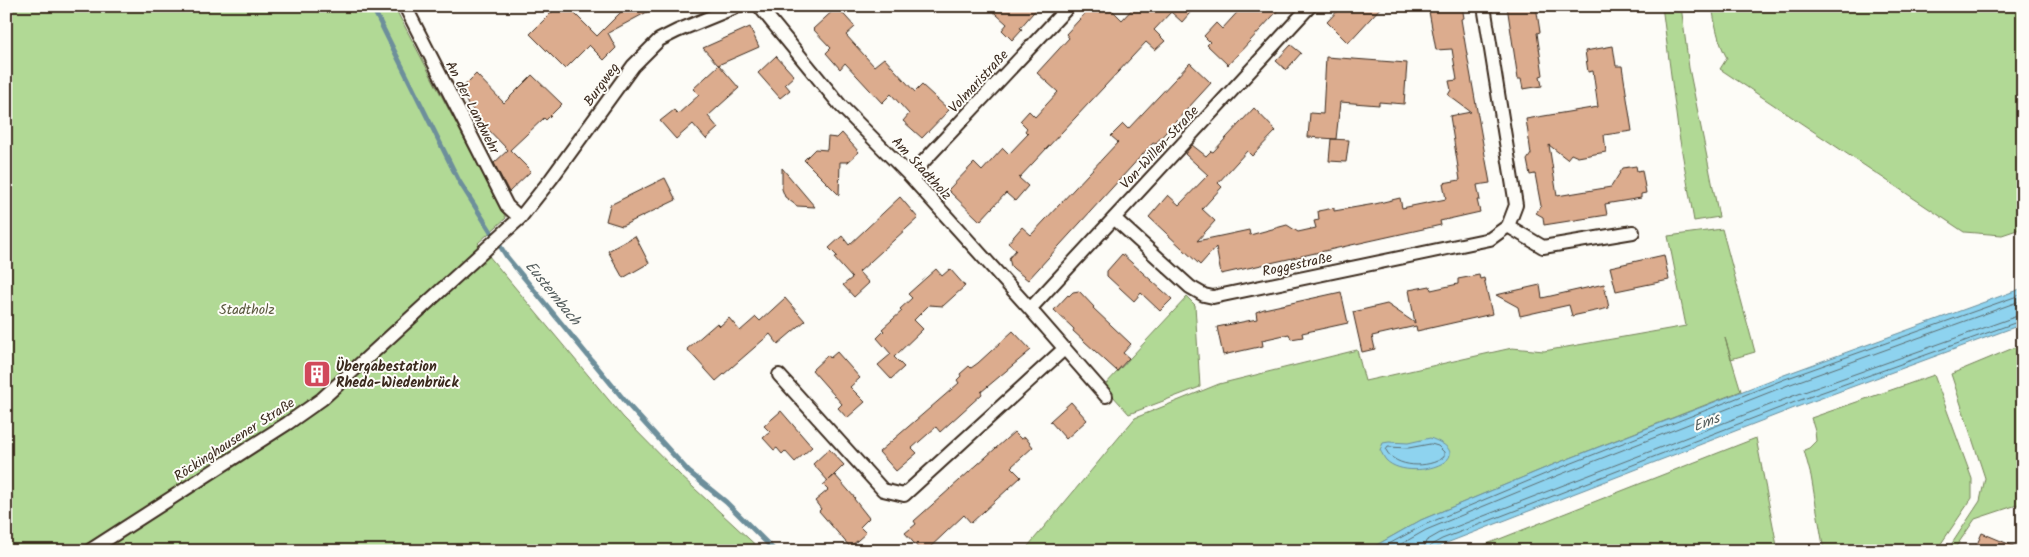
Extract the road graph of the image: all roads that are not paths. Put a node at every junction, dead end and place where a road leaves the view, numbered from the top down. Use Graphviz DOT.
graph roads {
  1 [pos="405,6"];
  2 [pos="738,6"];
  3 [pos="759,6"];
  4 [pos="1069,6"];
  5 [pos="1310,6"];
  6 [pos="1484,6"];
  7 [pos="910,176"];
  8 [pos="520,218"];
  9 [pos="1114,218"];
  10 [pos="1508,226"];
  11 [pos="1634,232"];
  12 [pos="1030,309"];
  13 [pos="1064,348"];
  14 [pos="779,375"];
  15 [pos="1106,396"];
  16 [pos="89,551"];
  1 -- 8 [label="street, An der Landwehr"];
  2 -- 8 [label="street, Burgweg"];
  3 -- 7 [label="street, Am Stadtholz"];
  4 -- 7 [label="street, Volmaristraße"];
  5 -- 9 [label="street, Von-Willen-Straße"];
  6 -- 10 [label="street"];
  7 -- 12 [label="street, Am Stadtholz"];
  8 -- 16 [label="street, Röckinghausener Straße"];
  9 -- 10 [label="street, Roggestraße"];
  9 -- 12 [label="street, Von-Willen-Straße"];
  10 -- 11 [label="street"];
  12 -- 13 [label="street, Am Stadtholz"];
  13 -- 14 [label="street"];
  13 -- 15 [label="street, Am Stadtholz"];
}
